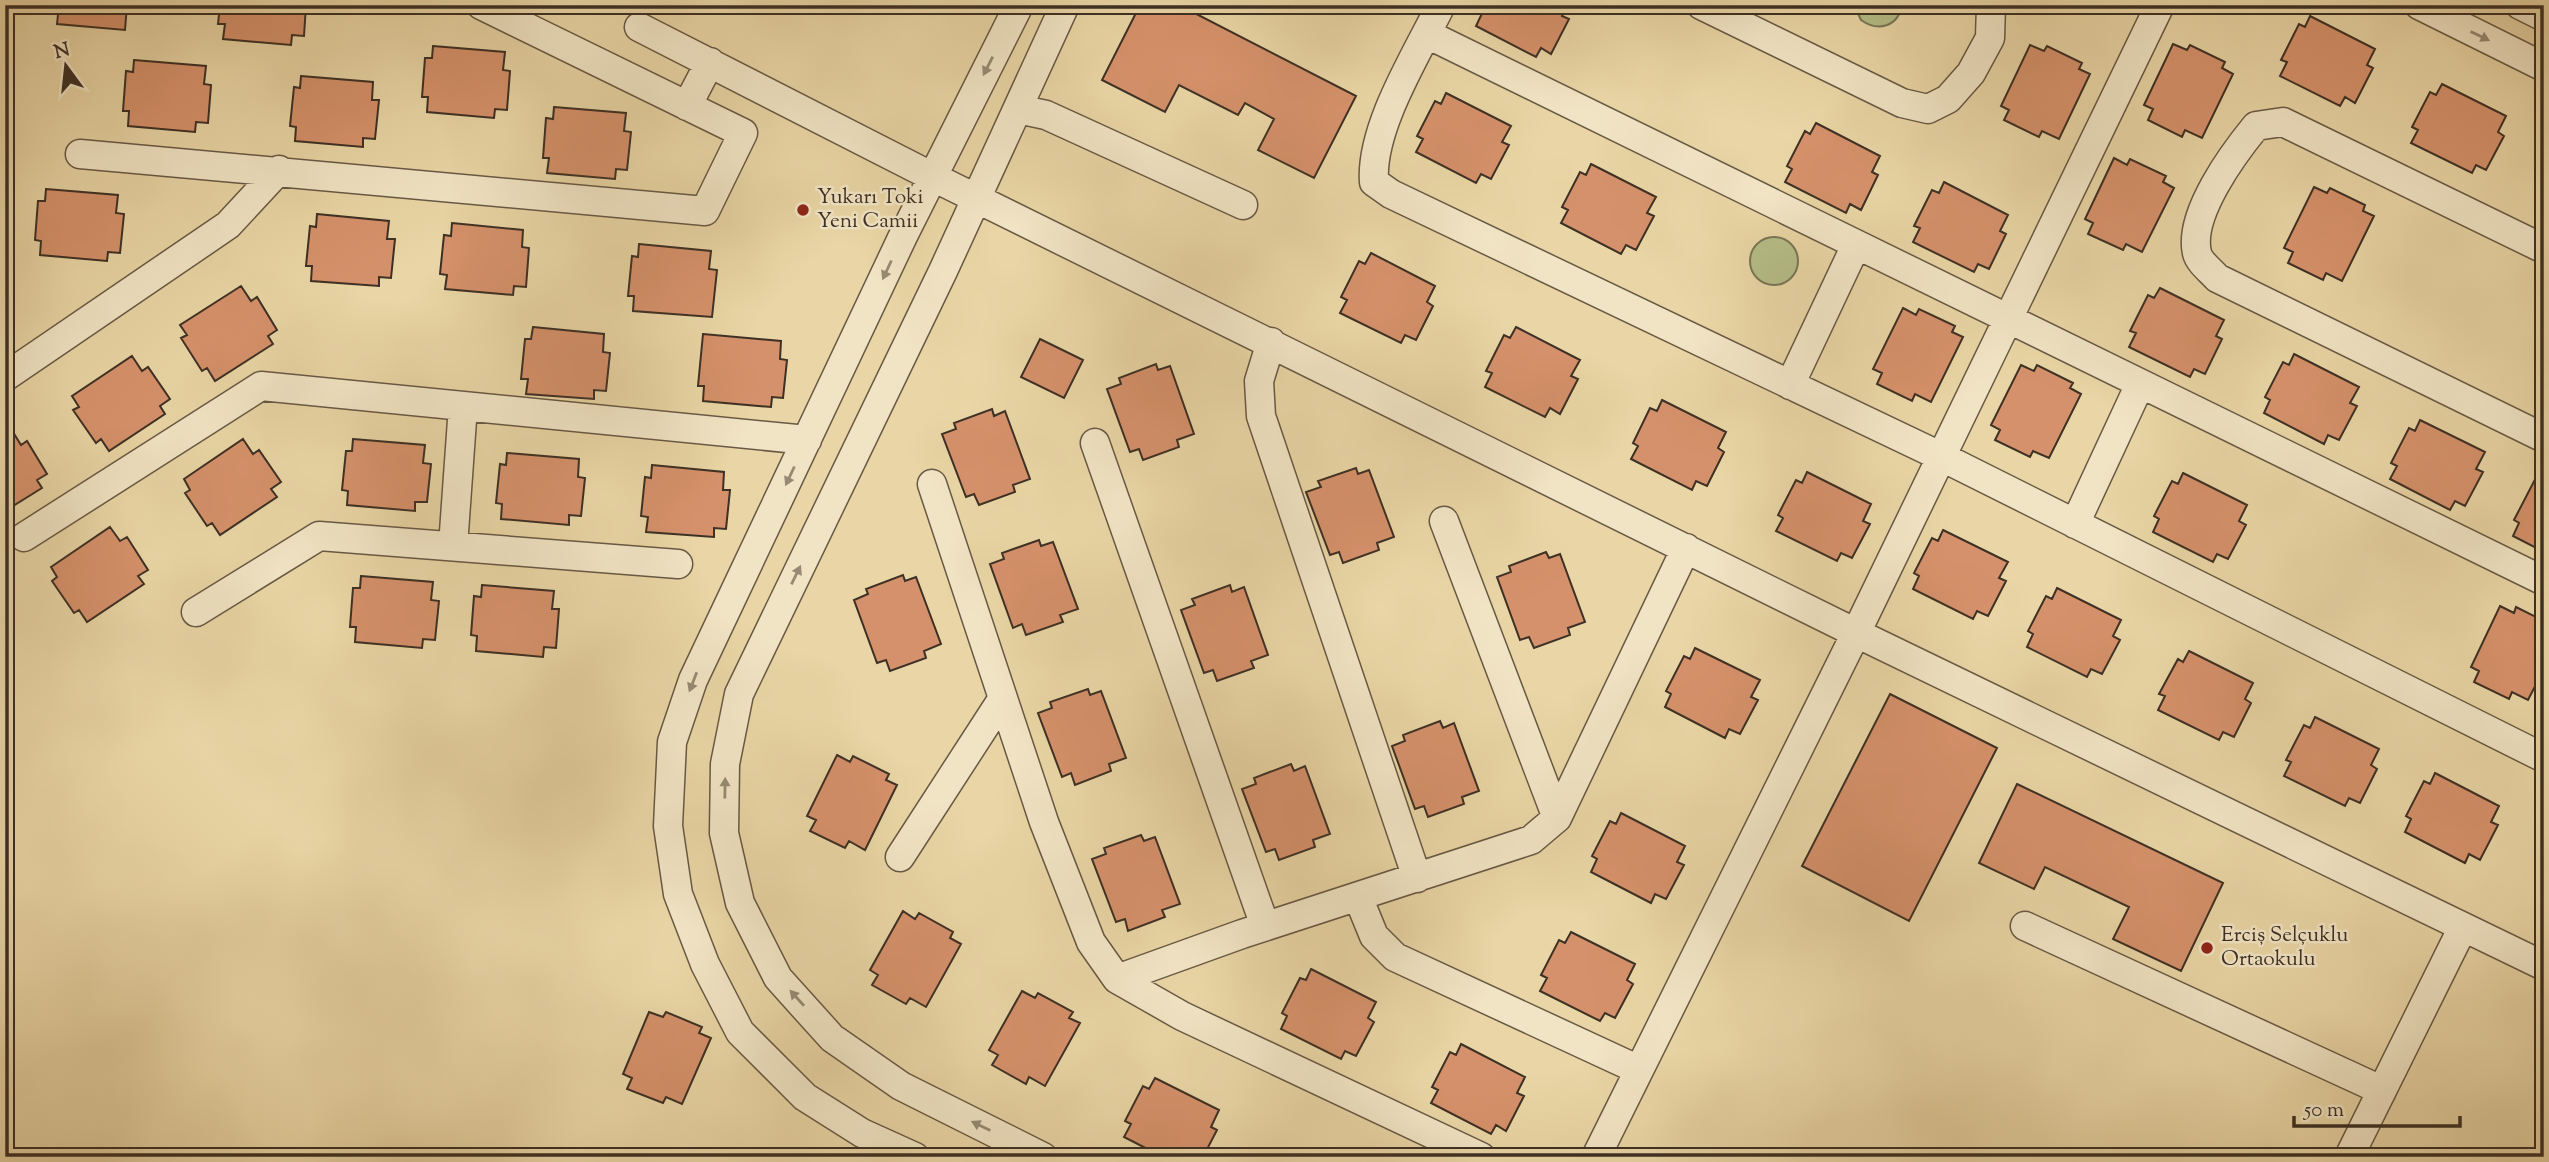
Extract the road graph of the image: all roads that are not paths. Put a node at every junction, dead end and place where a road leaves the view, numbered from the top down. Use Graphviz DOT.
graph roads {
  1 [pos="481,5"];
  2 [pos="1019,5"];
  3 [pos="1065,5"];
  4 [pos="1441,5"];
  5 [pos="1701,5"];
  6 [pos="1991,5"];
  7 [pos="2160,5"];
  8 [pos="2418,5"];
  9 [pos="2520,5"];
  10 [pos="2544,17"];
  11 [pos="639,27"];
  12 [pos="1427,34"];
  13 [pos="710,62"];
  14 [pos="2544,67"];
  15 [pos="687,106"];
  16 [pos="1018,109"];
  17 [pos="80,154"];
  18 [pos="279,170"];
  19 [pos="933,177"];
  20 [pos="978,197"];
  21 [pos="1243,205"];
  22 [pos="1856,245"];
  23 [pos="2544,249"];
  24 [pos="2007,320"];
  25 [pos="1271,342"];
  26 [pos="5,377"];
  27 [pos="2140,384"];
  28 [pos="1790,385"];
  29 [pos="463,406"];
  30 [pos="2544,438"];
  31 [pos="807,440"];
  32 [pos="1095,443"];
  33 [pos="1942,457"];
  34 [pos="932,484"];
  35 [pos="1444,522"];
  36 [pos="2076,524"];
  37 [pos="24,537"];
  38 [pos="453,546"];
  39 [pos="1686,548"];
  40 [pos="678,564"];
  41 [pos="2544,580"];
  42 [pos="196,612"];
  43 [pos="1856,633"];
  44 [pos="1003,698"];
  45 [pos="2541,749"];
  46 [pos="1557,818"];
  47 [pos="900,858"];
  48 [pos="1417,878"];
  49 [pos="1358,897"];
  50 [pos="1265,926"];
  51 [pos="2025,926"];
  52 [pos="2463,927"];
  53 [pos="2544,966"];
  54 [pos="1117,979"];
  55 [pos="1639,1070"];
  56 [pos="2381,1093"];
  57 [pos="915,1157"];
  58 [pos="1042,1157"];
  59 [pos="1481,1157"];
  60 [pos="1596,1157"];
  61 [pos="2349,1157"];
  1 -- 15 [label="street"];
  2 -- 19 [label="street, one-way"];
  3 -- 16 [label="street"];
  4 -- 12 [label="street"];
  5 -- 6 [label="street"];
  7 -- 24 [label="street"];
  8 -- 14 [label="street, one-way"];
  9 -- 10 [label="street"];
  11 -- 13 [label="street"];
  12 -- 22 [label="street"];
  12 -- 28 [label="street"];
  13 -- 15 [label="street"];
  13 -- 19 [label="street"];
  15 -- 18 [label="street"];
  16 -- 20 [label="street"];
  16 -- 21 [label="street"];
  17 -- 18 [label="street"];
  18 -- 26 [label="street"];
  19 -- 20 [label="street"];
  19 -- 31 [label="street, one-way"];
  20 -- 25 [label="street"];
  58 -- 20 [label="street, one-way"];
  22 -- 24 [label="street"];
  22 -- 28 [label="street"];
  23 -- 30 [label="street"];
  24 -- 27 [label="street"];
  24 -- 33 [label="street"];
  25 -- 39 [label="street"];
  25 -- 48 [label="street"];
  27 -- 36 [label="street"];
  27 -- 41 [label="street"];
  28 -- 33 [label="street"];
  29 -- 31 [label="street"];
  29 -- 37 [label="street"];
  29 -- 38 [label="street"];
  31 -- 57 [label="street, one-way"];
  32 -- 50 [label="street"];
  33 -- 36 [label="street"];
  33 -- 43 [label="street"];
  34 -- 44 [label="street"];
  35 -- 46 [label="street"];
  36 -- 45 [label="street"];
  38 -- 40 [label="street"];
  38 -- 42 [label="street"];
  39 -- 43 [label="street"];
  39 -- 46 [label="street"];
  43 -- 52 [label="street"];
  43 -- 55 [label="street"];
  44 -- 47 [label="street"];
  44 -- 54 [label="street"];
  46 -- 48 [label="street"];
  48 -- 49 [label="street"];
  49 -- 50 [label="street"];
  49 -- 55 [label="street"];
  50 -- 54 [label="street"];
  51 -- 56 [label="street"];
  52 -- 53 [label="street"];
  52 -- 56 [label="street"];
  54 -- 59 [label="street"];
  55 -- 60 [label="street"];
  56 -- 61 [label="street"];
}
